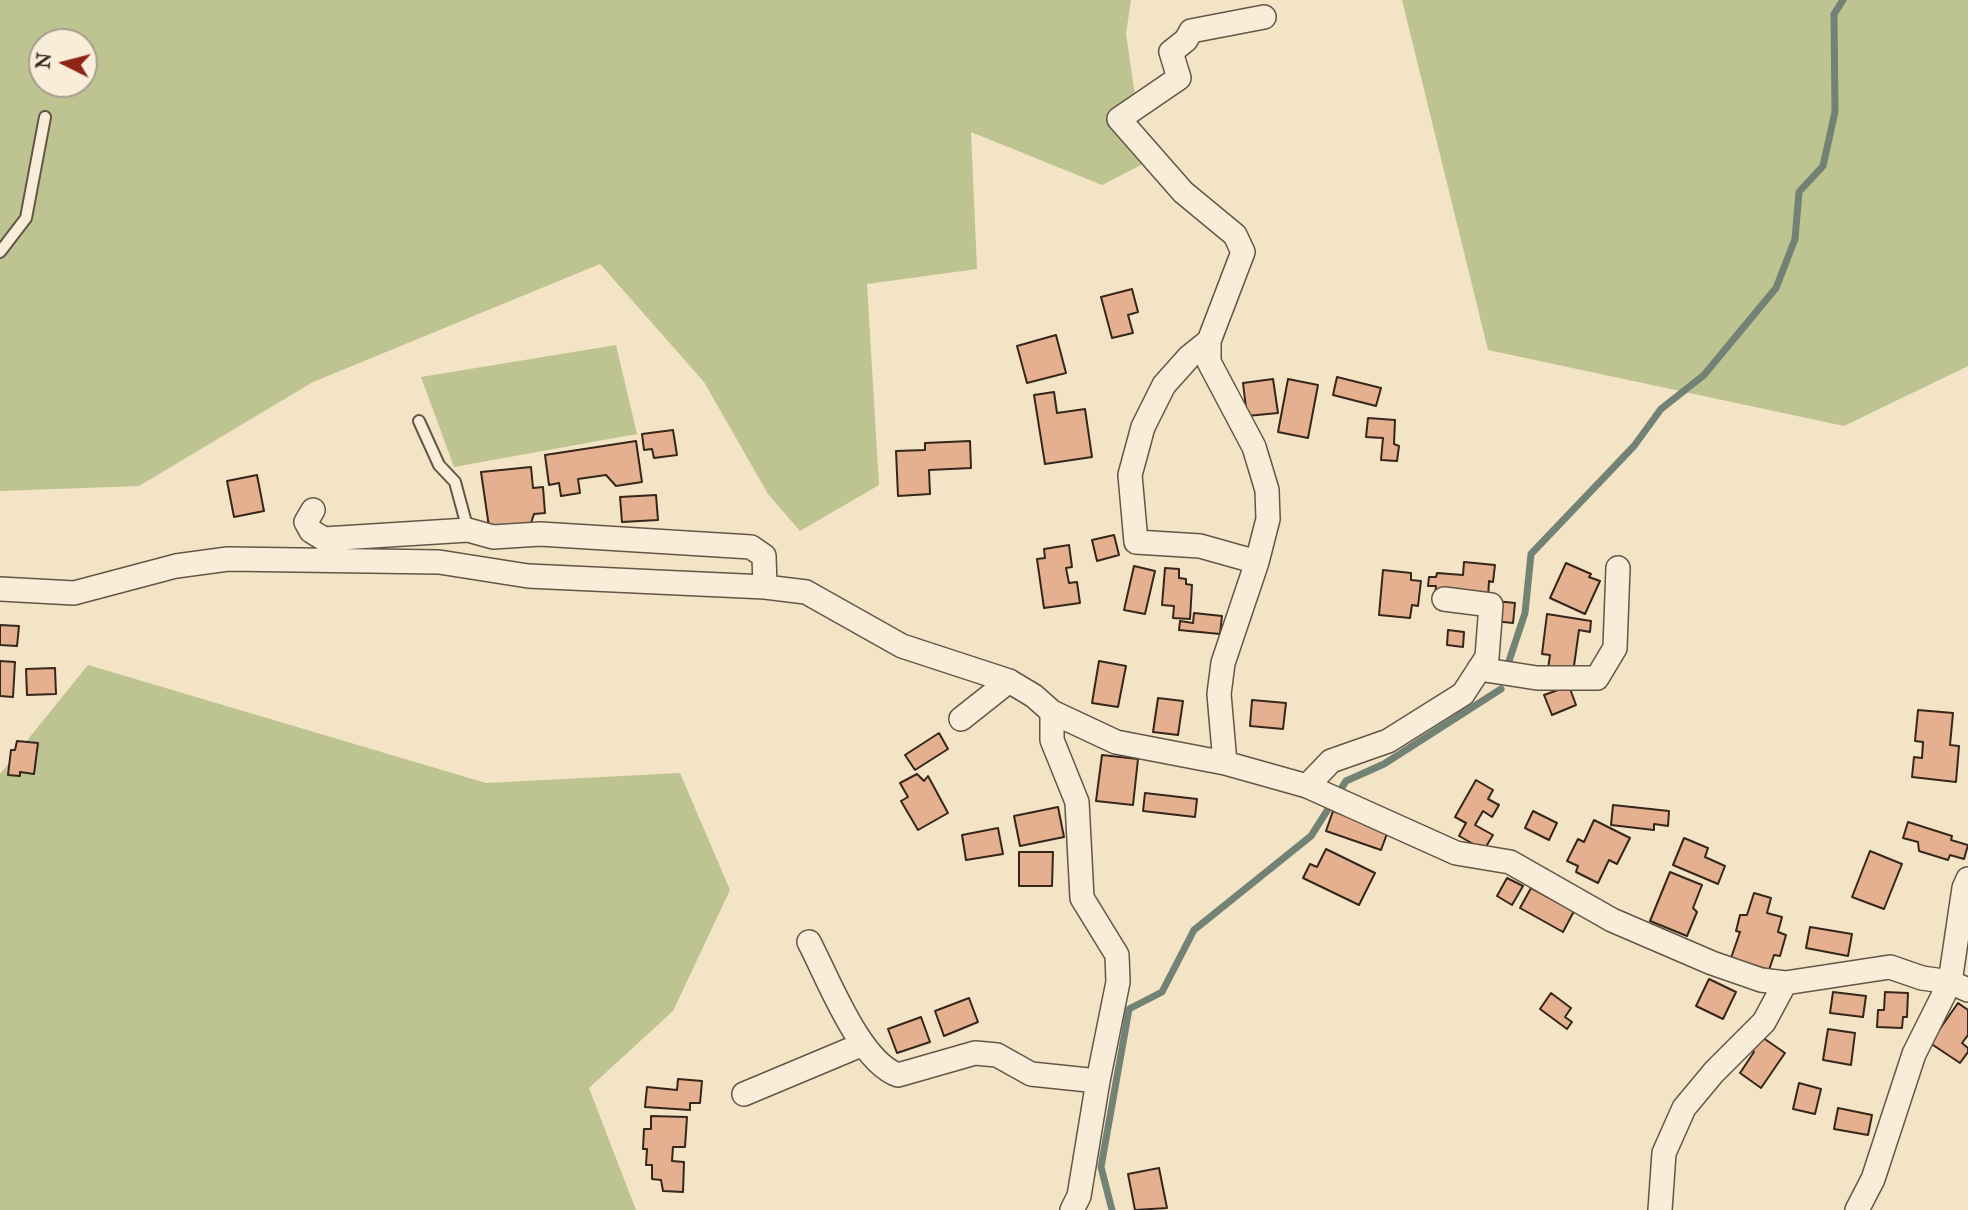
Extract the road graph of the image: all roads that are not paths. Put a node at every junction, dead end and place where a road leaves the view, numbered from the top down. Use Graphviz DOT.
graph roads {
  1 [pos="1265,17"];
  2 [pos="45,117"];
  3 [pos="0,252"];
  4 [pos="1209,341"];
  5 [pos="419,421"];
  6 [pos="313,510"];
  7 [pos="468,530"];
  8 [pos="1257,562"];
  9 [pos="1618,568"];
  10 [pos="765,587"];
  11 [pos="0,589"];
  12 [pos="1444,599"];
  13 [pos="1479,669"];
  14 [pos="1009,681"];
  15 [pos="1052,712"];
  16 [pos="961,719"];
  17 [pos="1225,763"];
  18 [pos="1307,786"];
  19 [pos="1968,879"];
  20 [pos="809,942"];
  21 [pos="1785,983"];
  22 [pos="1959,986"];
  23 [pos="862,1045"];
  24 [pos="1098,1081"];
  25 [pos="744,1094"];
  26 [pos="1072,1210"];
  27 [pos="1660,1210"];
  28 [pos="1857,1210"];
  1 -- 4 [label="street"];
  2 -- 3 [label="lane"];
  4 -- 8 [label="street"];
  4 -- 8 [label="street"];
  5 -- 7 [label="lane"];
  6 -- 7 [label="street"];
  7 -- 10 [label="street"];
  8 -- 17 [label="street"];
  9 -- 13 [label="street"];
  10 -- 11 [label="street"];
  10 -- 14 [label="street"];
  12 -- 13 [label="street"];
  13 -- 18 [label="street"];
  14 -- 15 [label="street"];
  14 -- 16 [label="street"];
  15 -- 17 [label="street"];
  15 -- 24 [label="street"];
  17 -- 18 [label="street"];
  18 -- 21 [label="street"];
  19 -- 22 [label="street"];
  20 -- 23 [label="street"];
  21 -- 22 [label="street"];
  21 -- 27 [label="street"];
  22 -- 28 [label="street"];
  23 -- 24 [label="street"];
  23 -- 25 [label="street"];
  24 -- 26 [label="street"];
}
